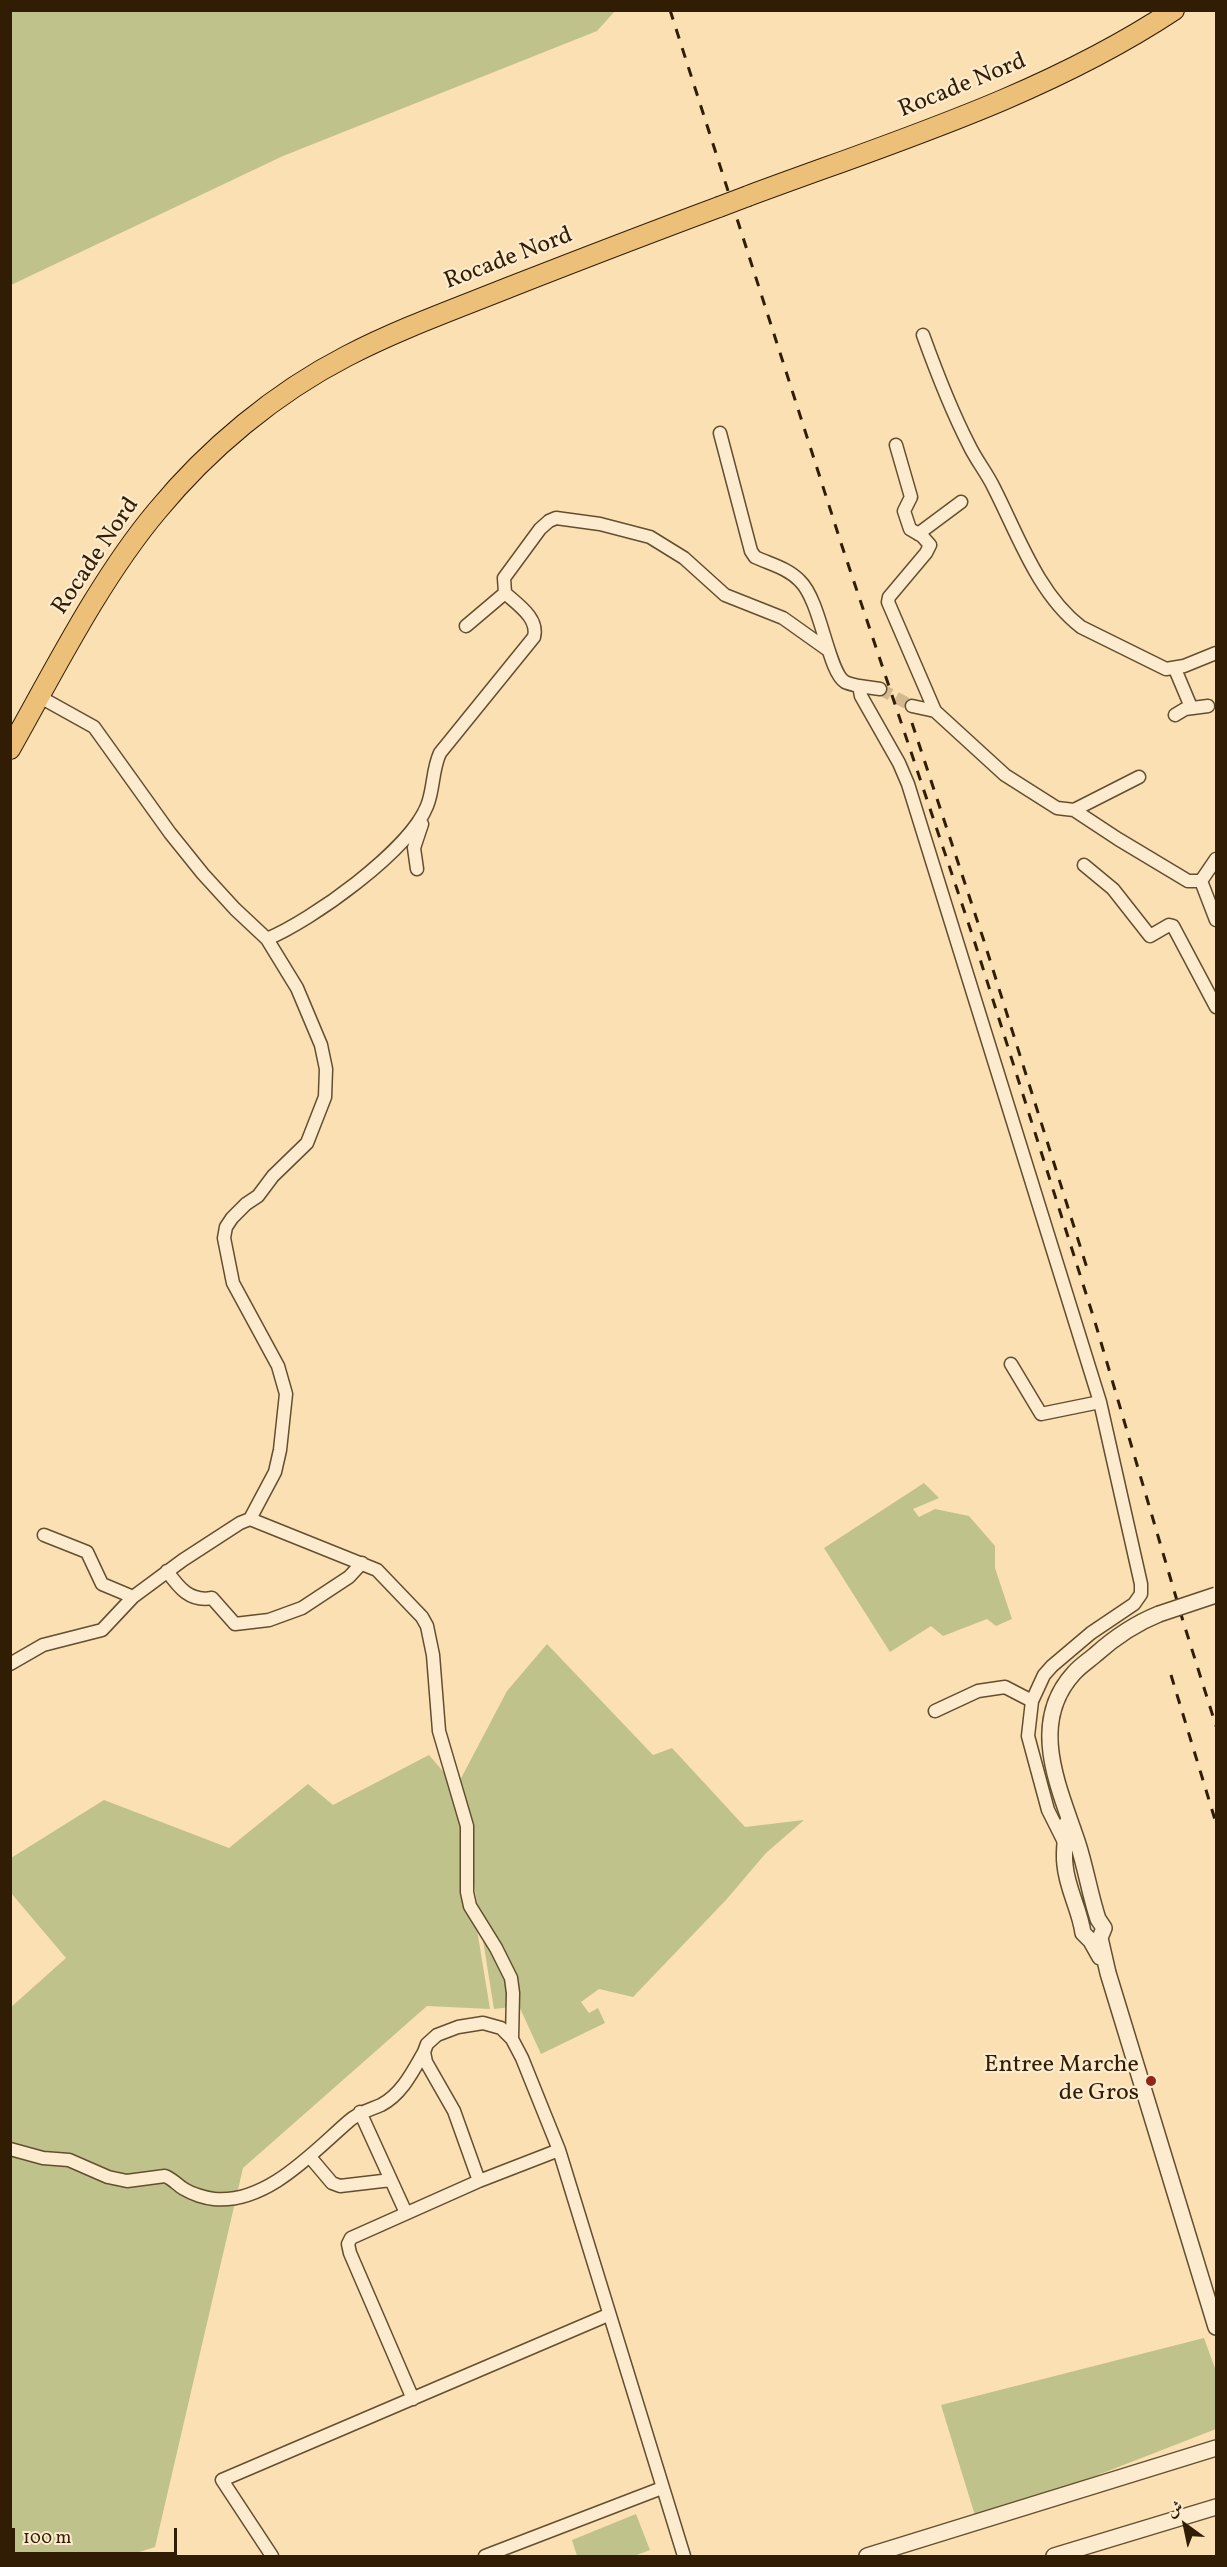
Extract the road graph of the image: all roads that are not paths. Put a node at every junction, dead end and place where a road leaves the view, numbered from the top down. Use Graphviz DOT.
graph roads {
  1 [pos="1174,10"];
  2 [pos="923,335"];
  3 [pos="720,433"];
  4 [pos="896,445"];
  5 [pos="961,502"];
  6 [pos="918,534"];
  7 [pos="505,593"];
  8 [pos="466,626"];
  9 [pos="828,650"];
  10 [pos="1216,653"];
  11 [pos="1174,669"];
  12 [pos="859,686"];
  13 [pos="880,689"];
  14 [pos="40,697"];
  15 [pos="912,706"];
  16 [pos="1208,706"];
  17 [pos="1191,707"];
  18 [pos="935,711"];
  19 [pos="1175,715"];
  20 [pos="10,749"];
  21 [pos="1139,777"];
  22 [pos="1074,810"];
  23 [pos="423,814"];
  24 [pos="1216,860"];
  25 [pos="1084,865"];
  26 [pos="417,869"];
  27 [pos="1201,881"];
  28 [pos="1216,920"];
  29 [pos="267,939"];
  30 [pos="1216,1007"];
  31 [pos="1011,1364"];
  32 [pos="1100,1402"];
  33 [pos="250,1519"];
  34 [pos="44,1535"];
  35 [pos="362,1563"];
  36 [pos="167,1571"];
  37 [pos="1216,1595"];
  38 [pos="133,1596"];
  39 [pos="10,1664"];
  40 [pos="1032,1701"];
  41 [pos="935,1712"];
  42 [pos="1067,1817"];
  43 [pos="1066,1846"];
  44 [pos="1085,1878"];
  45 [pos="1098,1919"];
  46 [pos="1082,1926"];
  47 [pos="1096,1939"];
  48 [pos="512,2039"];
  49 [pos="424,2052"];
  50 [pos="360,2112"];
  51 [pos="10,2149"];
  52 [pos="559,2150"];
  53 [pos="310,2157"];
  54 [pos="391,2180"];
  55 [pos="479,2181"];
  56 [pos="406,2213"];
  57 [pos="608,2315"];
  58 [pos="1216,2327"];
  59 [pos="413,2398"];
  60 [pos="1216,2448"];
  61 [pos="662,2488"];
  62 [pos="1216,2506"];
  63 [pos="272,2556"];
  64 [pos="485,2556"];
  65 [pos="684,2556"];
  66 [pos="867,2556"];
  67 [pos="1054,2556"];
  1 -- 14 [label="highway, Rocade Nord, bridge"];
  2 -- 11 [label="street"];
  3 -- 9 [label="street"];
  4 -- 6 [label="street"];
  5 -- 6 [label="street"];
  6 -- 18 [label="street"];
  7 -- 8 [label="street"];
  7 -- 9 [label="street"];
  7 -- 23 [label="street"];
  9 -- 12 [label="street"];
  10 -- 11 [label="street"];
  11 -- 17 [label="street"];
  12 -- 13 [label="street"];
  12 -- 32 [label="street"];
  14 -- 20 [label="highway, Rocade Nord"];
  14 -- 29 [label="street"];
  15 -- 18 [label="street"];
  16 -- 17 [label="street"];
  17 -- 19 [label="street"];
  18 -- 22 [label="street"];
  21 -- 22 [label="street"];
  22 -- 27 [label="street"];
  23 -- 26 [label="street"];
  23 -- 29 [label="street"];
  24 -- 27 [label="street"];
  25 -- 30 [label="street"];
  27 -- 28 [label="street"];
  29 -- 33 [label="street"];
  31 -- 32 [label="street"];
  32 -- 40 [label="street"];
  33 -- 35 [label="street"];
  33 -- 36 [label="street"];
  34 -- 38 [label="street"];
  35 -- 36 [label="street"];
  35 -- 48 [label="street"];
  36 -- 38 [label="street"];
  37 -- 42 [label="street, bridge"];
  38 -- 39 [label="street"];
  40 -- 41 [label="street"];
  40 -- 43 [label="street"];
  42 -- 43 [label="street"];
  42 -- 44 [label="street"];
  43 -- 44 [label="street"];
  43 -- 46 [label="street"];
  44 -- 45 [label="street"];
  45 -- 46 [label="street"];
  45 -- 47 [label="street"];
  46 -- 47 [label="street"];
  47 -- 58 [label="street"];
  48 -- 49 [label="street"];
  48 -- 52 [label="street"];
  49 -- 50 [label="street"];
  49 -- 55 [label="street"];
  50 -- 53 [label="street"];
  50 -- 54 [label="street"];
  51 -- 53 [label="street"];
  52 -- 55 [label="street"];
  52 -- 57 [label="street"];
  53 -- 54 [label="street"];
  54 -- 56 [label="street"];
  55 -- 56 [label="street"];
  56 -- 59 [label="street"];
  57 -- 59 [label="street"];
  57 -- 61 [label="street"];
  59 -- 63 [label="street"];
  60 -- 66 [label="street"];
  61 -- 64 [label="street"];
  61 -- 65 [label="street"];
  62 -- 67 [label="street"];
}
